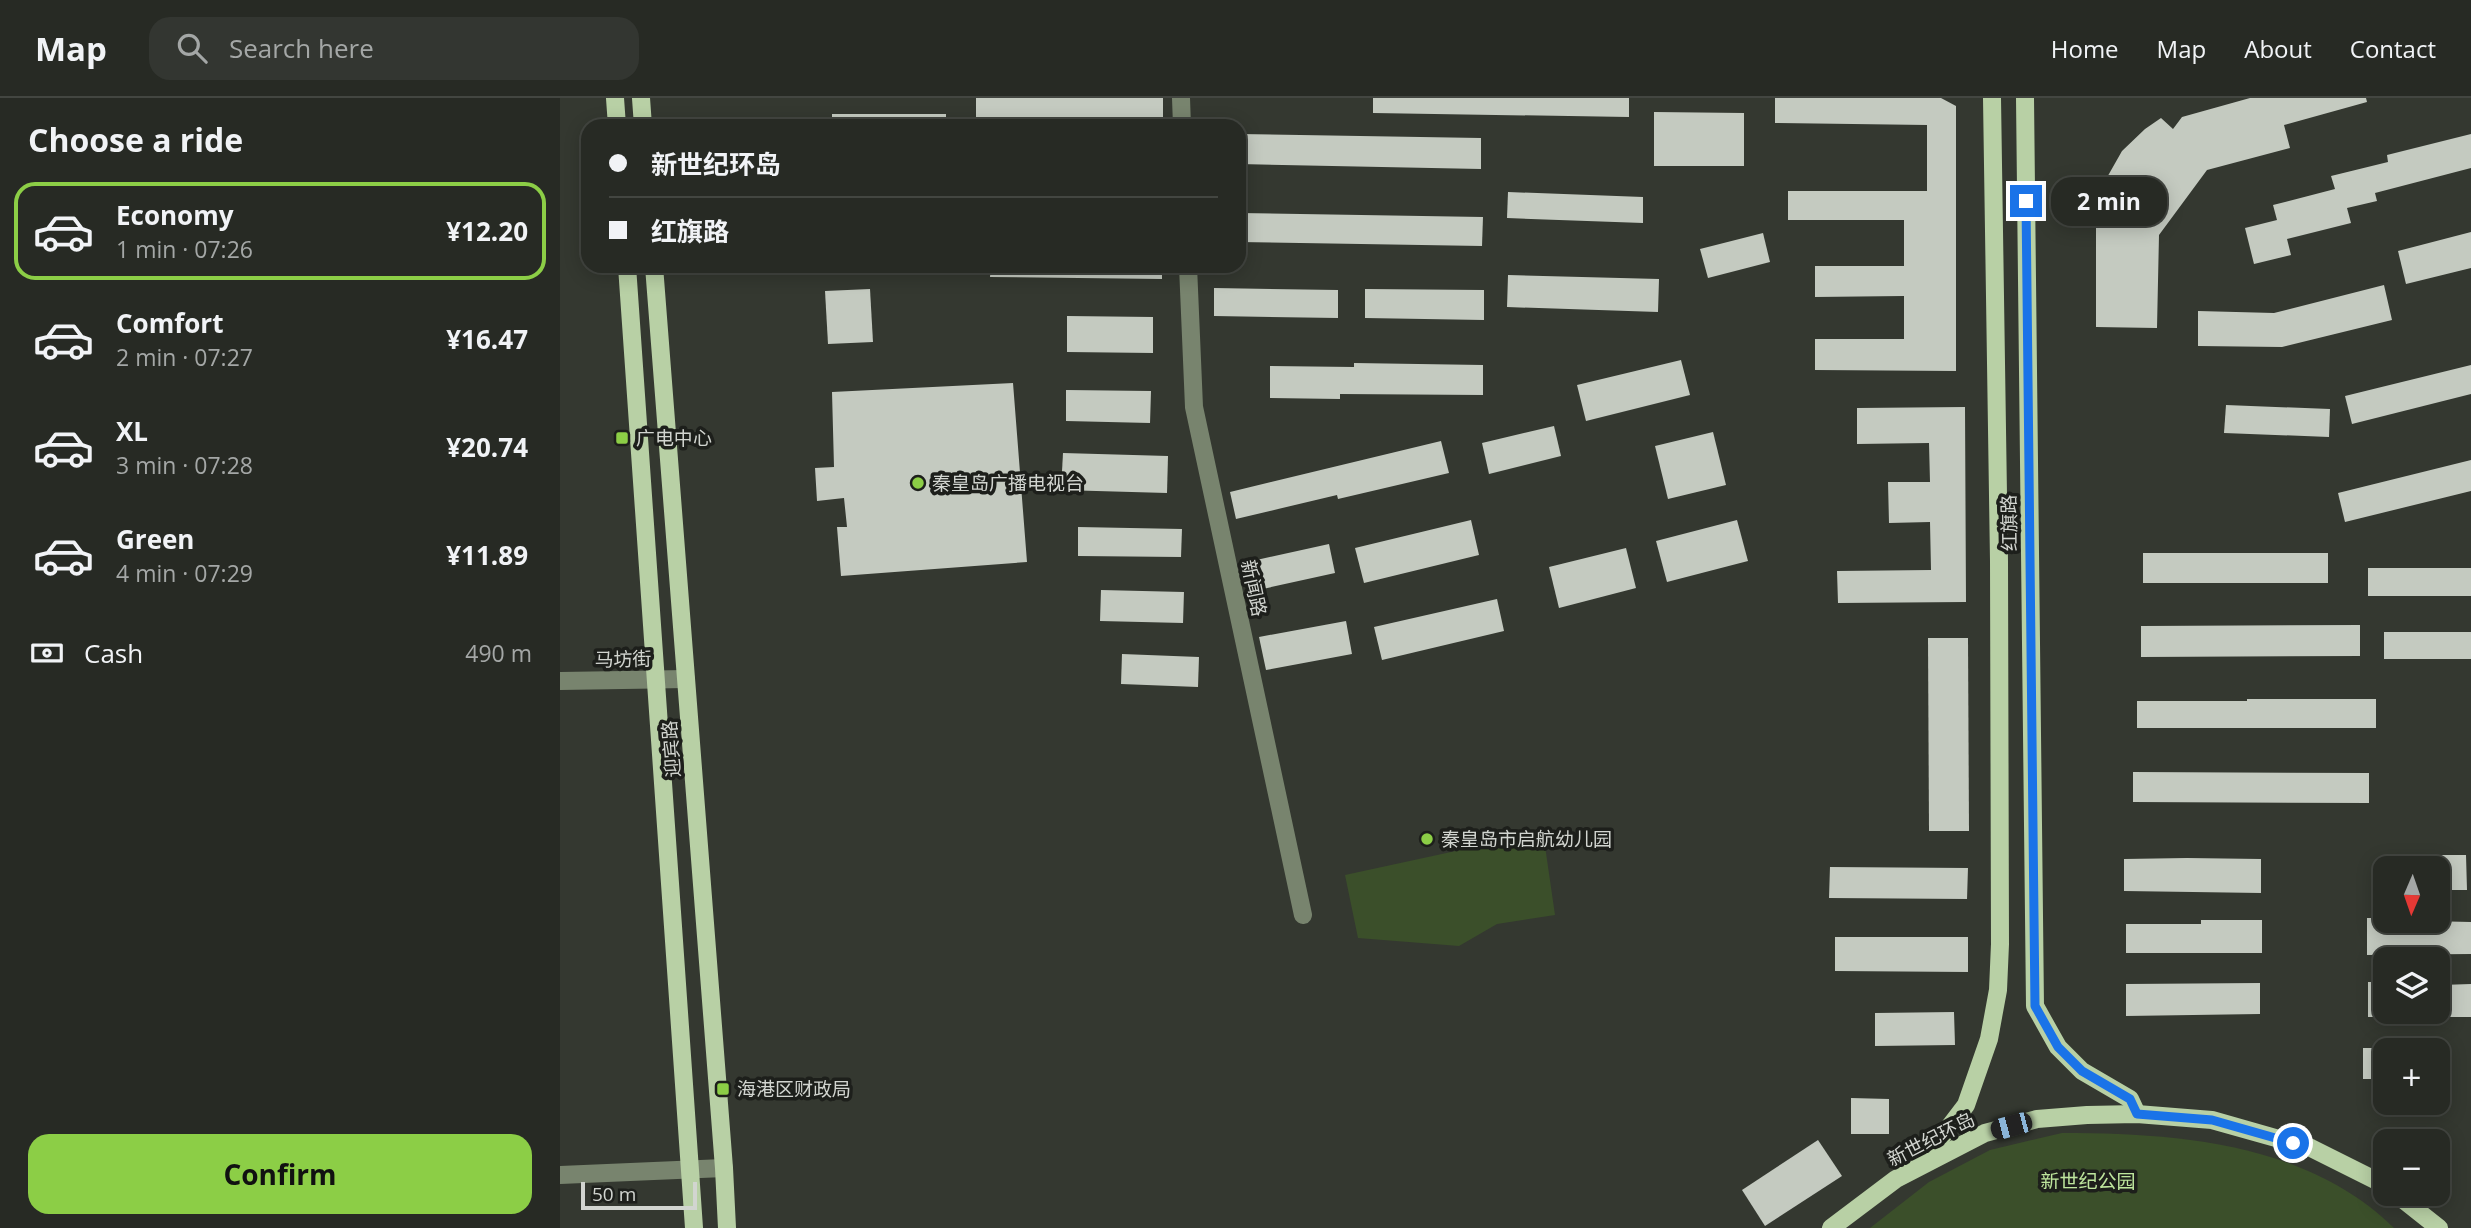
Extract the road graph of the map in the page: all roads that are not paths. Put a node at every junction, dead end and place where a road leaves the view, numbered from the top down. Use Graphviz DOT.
graph roads {
  1 [pos="615,98"];
  2 [pos="641,98"];
  3 [pos="1181,98"];
  4 [pos="1992,98"];
  5 [pos="2025,98"];
  6 [pos="616,119"];
  7 [pos="642,119"];
  8 [pos="1182,119"];
  9 [pos="628,273"];
  10 [pos="655,273"];
  11 [pos="1188,273"];
  12 [pos="687,679"];
  13 [pos="657,680"];
  14 [pos="560,681"];
  15 [pos="1303,915"];
  16 [pos="2137,1114"];
  17 [pos="1921,1164"];
  18 [pos="724,1168"];
  19 [pos="690,1170"];
  20 [pos="560,1175"];
  21 [pos="2373,1179"];
  22 [pos="2411,1206"];
  23 [pos="694,1228"];
  24 [pos="727,1228"];
  25 [pos="1831,1228"];
  26 [pos="2439,1228"];
  1 -- 6 [label="main road"];
  2 -- 7 [label="main road"];
  3 -- 8 [label="street"];
  4 -- 17 [label="main road"];
  5 -- 16 [label="main road, 红旗路"];
  9 -- 13 [label="main road, 迎宾路"];
  10 -- 12 [label="main road, 迎宾路"];
  11 -- 15 [label="street, 新闻路"];
  12 -- 13 [label="street, 马坊街"];
  12 -- 18 [label="main road, 迎宾路"];
  13 -- 14 [label="street, 马坊街"];
  13 -- 19 [label="main road, 迎宾路"];
  16 -- 17 [label="main road, 新世纪环岛"];
  16 -- 21 [label="main road, 新世纪环岛"];
  17 -- 25 [label="main road, 新世纪环岛"];
  18 -- 19 [label="street"];
  18 -- 24 [label="main road, 迎宾路"];
  19 -- 20 [label="street"];
  19 -- 23 [label="main road, 迎宾路"];
  22 -- 26 [label="main road"];
}
